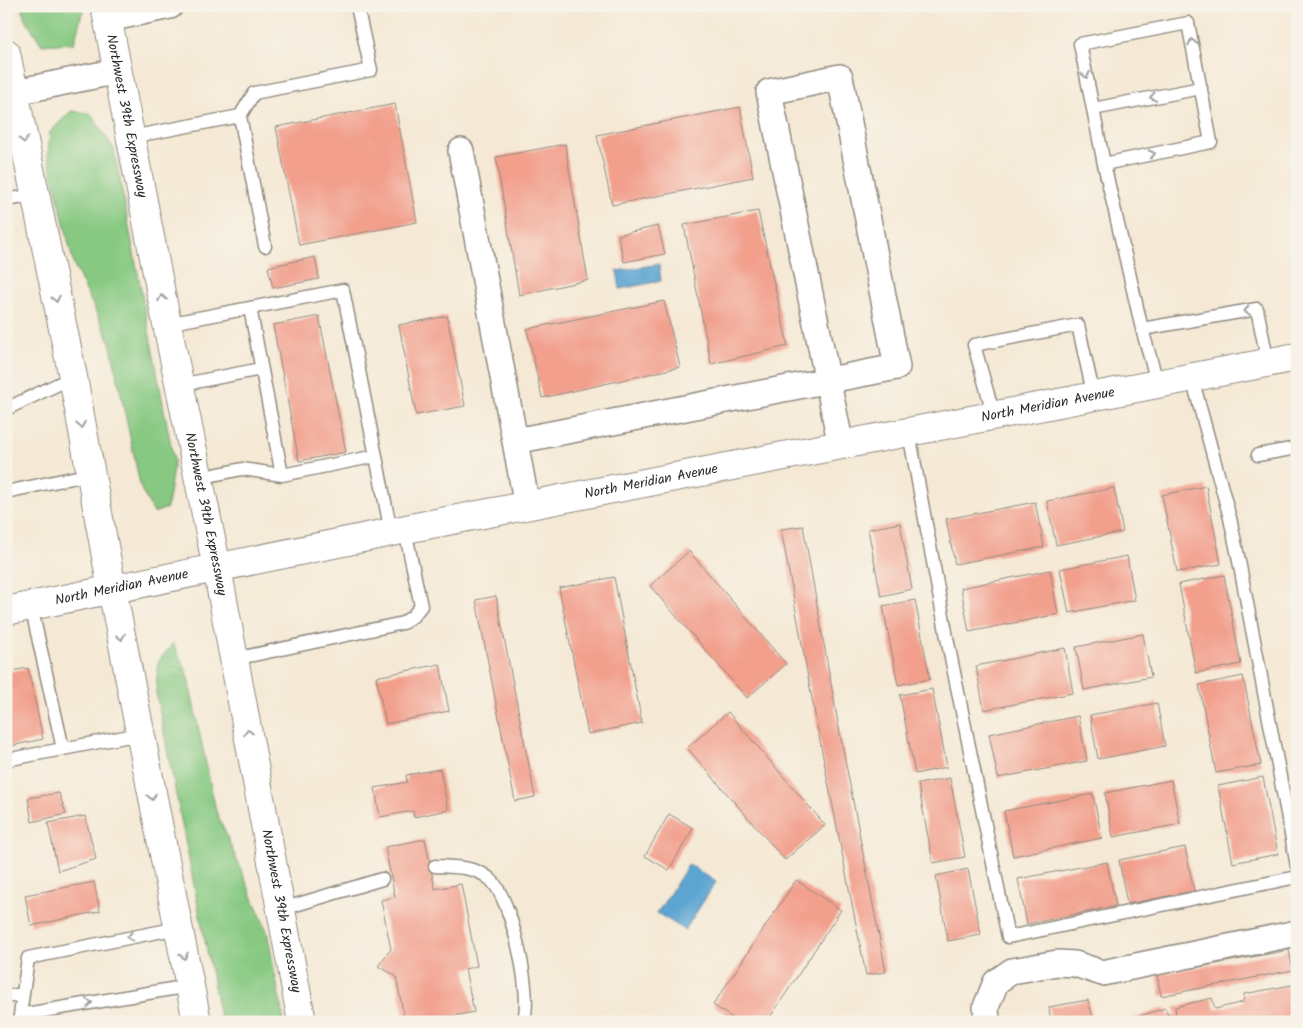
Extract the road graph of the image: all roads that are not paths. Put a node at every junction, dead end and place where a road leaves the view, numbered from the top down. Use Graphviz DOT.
graph roads {
  1 [pos="170,6"];
  2 [pos="357,6"];
  3 [pos="106,12"];
  4 [pos="6,53"];
  5 [pos="118,71"];
  6 [pos="1201,88"];
  7 [pos="10,93"];
  8 [pos="1093,109"];
  9 [pos="240,116"];
  10 [pos="131,137"];
  11 [pos="461,151"];
  12 [pos="1104,164"];
  13 [pos="35,195"];
  14 [pos="6,200"];
  15 [pos="265,246"];
  16 [pos="250,308"];
  17 [pos="167,324"];
  18 [pos="1142,329"];
  19 [pos="1297,357"];
  20 [pos="1268,363"];
  21 [pos="261,369"];
  22 [pos="72,377"];
  23 [pos="1192,378"];
  24 [pos="827,380"];
  25 [pos="180,385"];
  26 [pos="1158,385"];
  27 [pos="1094,397"];
  28 [pos="6,409"];
  29 [pos="994,416"];
  30 [pos="909,433"];
  31 [pos="515,440"];
  32 [pos="841,446"];
  33 [pos="1297,448"];
  34 [pos="1258,455"];
  35 [pos="376,456"];
  36 [pos="90,474"];
  37 [pos="282,476"];
  38 [pos="199,478"];
  39 [pos="6,492"];
  40 [pos="528,506"];
  41 [pos="398,531"];
  42 [pos="217,568"];
  43 [pos="112,589"];
  44 [pos="18,609"];
  45 [pos="234,659"];
  46 [pos="140,734"];
  47 [pos="63,749"];
  48 [pos="6,760"];
  49 [pos="435,866"];
  50 [pos="1297,866"];
  51 [pos="1297,877"];
  52 [pos="382,878"];
  53 [pos="282,909"];
  54 [pos="178,928"];
  55 [pos="1297,933"];
  56 [pos="190,986"];
  57 [pos="23,994"];
  58 [pos="6,997"];
  59 [pos="197,1022"];
  60 [pos="302,1022"];
  61 [pos="523,1022"];
  62 [pos="987,1022"];
  1 -- 3 [label="street"];
  2 -- 9 [label="lane"];
  3 -- 5 [label="main road, Northwest 39th Expressway"];
  4 -- 7 [label="main road"];
  5 -- 7 [label="street"];
  5 -- 10 [label="main road, Northwest 39th Expressway"];
  6 -- 8 [label="lane, one-way"];
  6 -- 8 [label="lane, one-way"];
  12 -- 6 [label="lane, one-way"];
  7 -- 13 [label="main road, one-way"];
  8 -- 12 [label="lane"];
  9 -- 10 [label="lane"];
  9 -- 15 [label="lane"];
  17 -- 10 [label="main road, Northwest 39th Expressway, one-way"];
  11 -- 31 [label="street"];
  12 -- 18 [label="lane"];
  13 -- 14 [label="lane"];
  13 -- 22 [label="main road, one-way"];
  16 -- 17 [label="lane"];
  16 -- 21 [label="lane"];
  16 -- 35 [label="lane"];
  17 -- 25 [label="main road, Northwest 39th Expressway"];
  20 -- 18 [label="lane, one-way"];
  18 -- 26 [label="lane"];
  19 -- 20 [label="main road, North Meridian Avenue"];
  20 -- 23 [label="main road, North Meridian Avenue"];
  21 -- 25 [label="lane"];
  21 -- 37 [label="lane"];
  22 -- 28 [label="lane"];
  22 -- 36 [label="main road, one-way"];
  23 -- 26 [label="main road, North Meridian Avenue"];
  23 -- 50 [label="lane"];
  24 -- 24 [label="street"];
  24 -- 31 [label="street"];
  24 -- 32 [label="street"];
  25 -- 38 [label="main road, Northwest 39th Expressway"];
  26 -- 27 [label="main road, North Meridian Avenue"];
  27 -- 29 [label="main road, North Meridian Avenue"];
  27 -- 29 [label="lane"];
  29 -- 30 [label="main road, North Meridian Avenue"];
  30 -- 32 [label="main road, North Meridian Avenue"];
  30 -- 51 [label="lane"];
  31 -- 40 [label="street"];
  32 -- 40 [label="main road, North Meridian Avenue"];
  33 -- 34 [label="lane"];
  35 -- 37 [label="lane"];
  35 -- 41 [label="lane"];
  36 -- 39 [label="lane"];
  36 -- 43 [label="main road"];
  37 -- 38 [label="lane"];
  38 -- 42 [label="main road, Northwest 39th Expressway"];
  40 -- 41 [label="main road, North Meridian Avenue"];
  41 -- 42 [label="main road, North Meridian Avenue"];
  41 -- 45 [label="lane"];
  42 -- 43 [label="main road, North Meridian Avenue"];
  42 -- 45 [label="main road, Northwest 39th Expressway"];
  43 -- 44 [label="main road, North Meridian Avenue"];
  43 -- 46 [label="main road, one-way"];
  44 -- 47 [label="lane"];
  53 -- 45 [label="main road, Northwest 39th Expressway, one-way"];
  46 -- 47 [label="lane"];
  46 -- 54 [label="main road, one-way"];
  47 -- 48 [label="lane"];
  49 -- 61 [label="lane"];
  52 -- 53 [label="lane"];
  53 -- 60 [label="main road, Northwest 39th Expressway"];
  54 -- 56 [label="main road, one-way"];
  54 -- 57 [label="lane, one-way"];
  55 -- 62 [label="street"];
  57 -- 56 [label="lane, one-way"];
  56 -- 59 [label="main road"];
  57 -- 58 [label="lane"];
}
